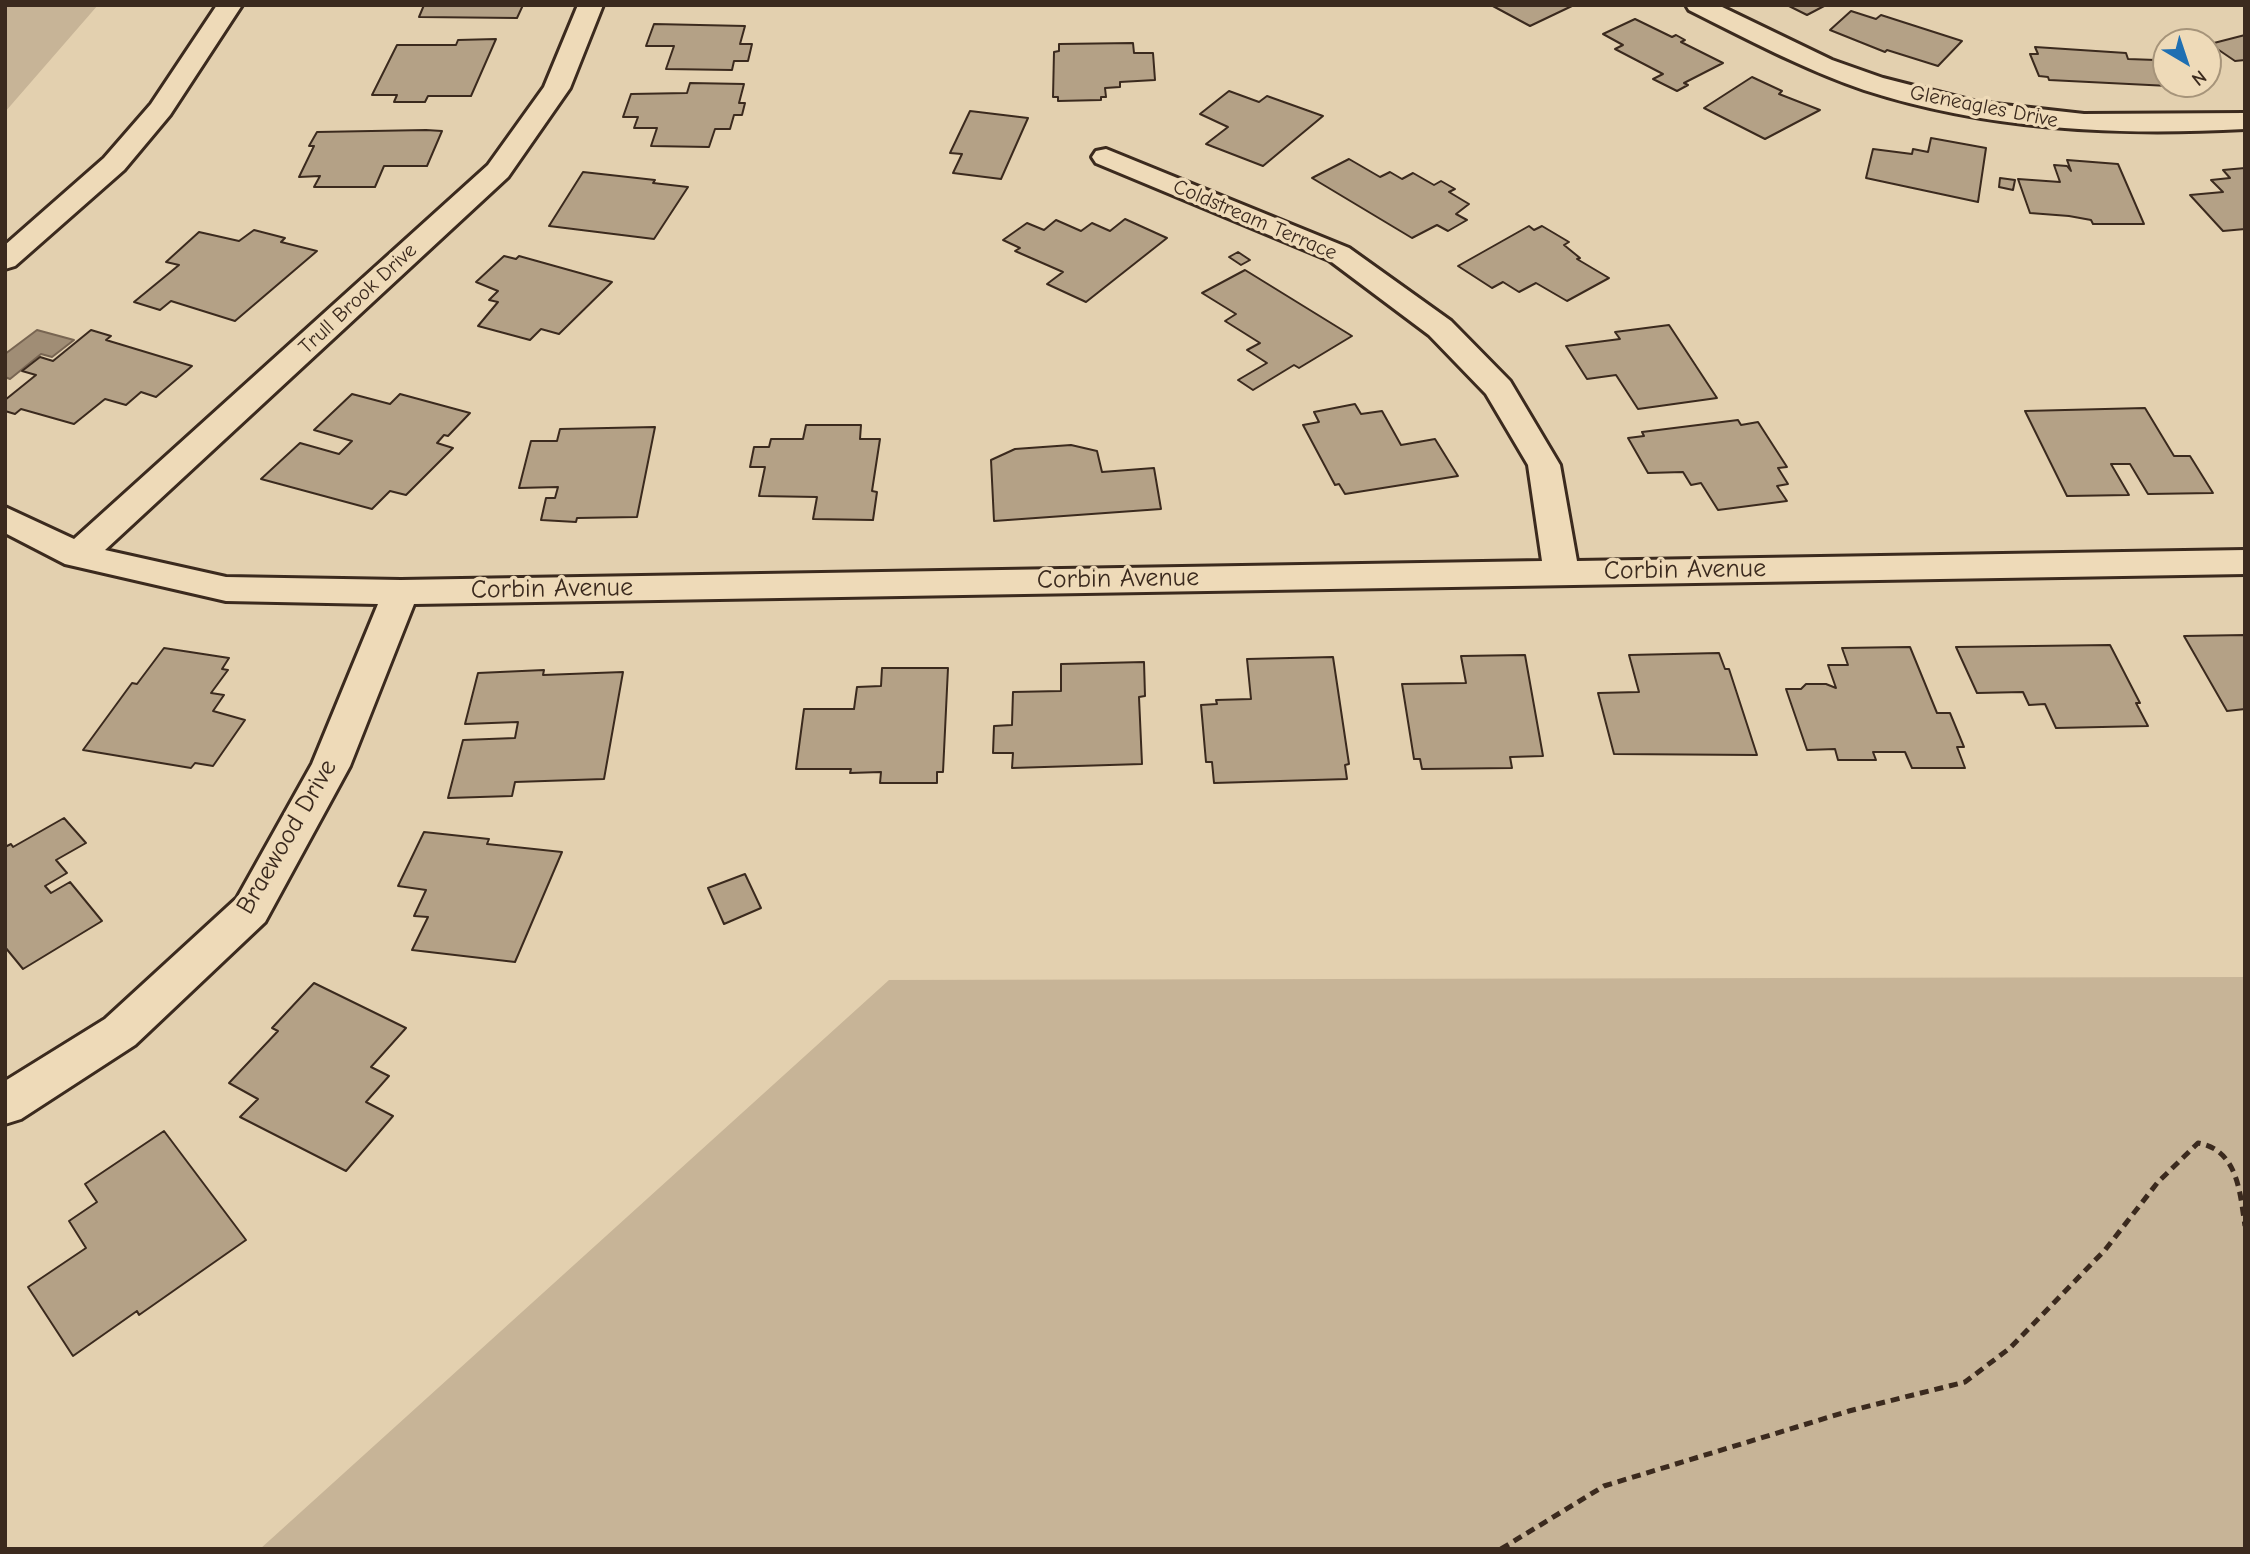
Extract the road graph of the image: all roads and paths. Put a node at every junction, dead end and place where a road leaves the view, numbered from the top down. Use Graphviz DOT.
graph roads {
  1 [pos="230,5"];
  2 [pos="591,5"];
  3 [pos="1698,5"];
  4 [pos="2245,121"];
  5 [pos="1106,157"];
  6 [pos="5,260"];
  7 [pos="5,518"];
  8 [pos="77,556"];
  9 [pos="2245,562"];
  10 [pos="1561,572"];
  11 [pos="401,592"];
  12 [pos="5,1105"];
  13 [pos="2245,1226"];
  14 [pos="1501,1549"];
  1 -- 6 [label="street"];
  2 -- 8 [label="street, Trull Brook Drive"];
  3 -- 4 [label="street, Gleneagles Drive"];
  5 -- 10 [label="street, Coldstream Terrace"];
  7 -- 8 [label="street, Corbin Avenue"];
  8 -- 11 [label="street, Corbin Avenue"];
  9 -- 10 [label="street, Corbin Avenue"];
  10 -- 11 [label="street, Corbin Avenue"];
  11 -- 12 [label="street, Braewood Drive"];
  13 -- 14 [label="path"];
}
